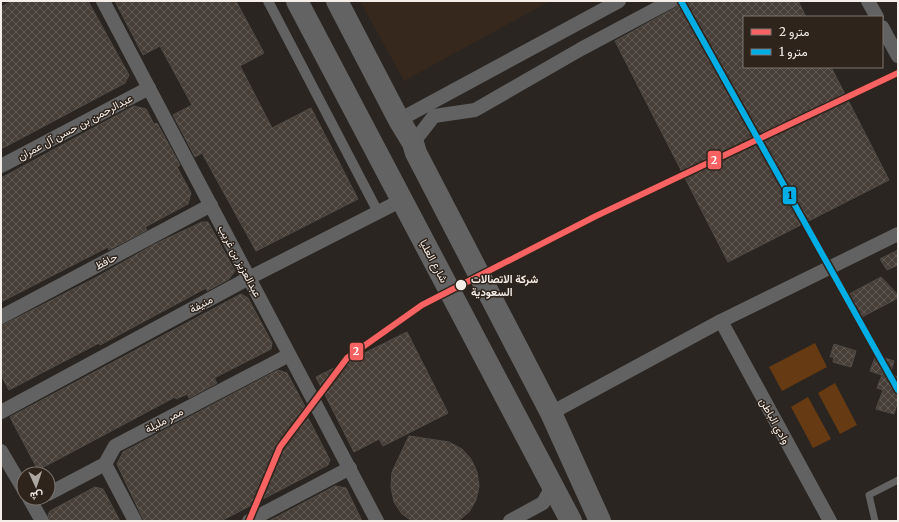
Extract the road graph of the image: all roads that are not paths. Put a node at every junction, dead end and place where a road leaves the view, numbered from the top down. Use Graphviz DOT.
graph roads {
  1 [pos="103,1"];
  2 [pos="268,1"];
  3 [pos="297,1"];
  4 [pos="337,1"];
  5 [pos="618,1"];
  6 [pos="671,1"];
  7 [pos="868,1"];
  8 [pos="876,16"];
  9 [pos="883,28"];
  10 [pos="898,56"];
  11 [pos="149,88"];
  12 [pos="356,114"];
  13 [pos="399,120"];
  14 [pos="413,143"];
  15 [pos="1,166"];
  16 [pos="402,200"];
  17 [pos="211,205"];
  18 [pos="378,212"];
  19 [pos="898,234"];
  20 [pos="249,278"];
  21 [pos="1,317"];
  22 [pos="721,321"];
  23 [pos="289,355"];
  24 [pos="1,412"];
  25 [pos="551,414"];
  26 [pos="1,453"];
  27 [pos="105,464"];
  28 [pos="350,468"];
  29 [pos="16,477"];
  30 [pos="898,480"];
  31 [pos="552,487"];
  32 [pos="56,490"];
  33 [pos="37,506"];
  34 [pos="42,521"];
  35 [pos="135,521"];
  36 [pos="250,521"];
  37 [pos="377,521"];
  38 [pos="510,521"];
  39 [pos="571,521"];
  40 [pos="600,521"];
  41 [pos="830,521"];
  42 [pos="875,521"];
  1 -- 11 [label="street, عبدالعزيز بن غريب"];
  2 -- 18 [label="street"];
  3 -- 12 [label="main road, شارع العليا"];
  4 -- 13 [label="main road"];
  5 -- 13 [label="street"];
  6 -- 14 [label="street"];
  7 -- 8 [label="street"];
  9 -- 10 [label="street"];
  11 -- 15 [label="street, عبدالرحمن بن حسن آل عمران"];
  11 -- 17 [label="street, عبدالعزيز بن غريب"];
  12 -- 13 [label="main road"];
  12 -- 16 [label="main road, شارع العليا"];
  13 -- 14 [label="main road"];
  14 -- 25 [label="main road"];
  16 -- 18 [label="street, منيفة"];
  16 -- 31 [label="main road, شارع العليا"];
  17 -- 20 [label="street, عبدالعزيز بن غريب"];
  17 -- 21 [label="street, حافظ"];
  18 -- 20 [label="street, منيفة"];
  19 -- 22 [label="street"];
  20 -- 23 [label="street, عبدالعزيز بن غريب"];
  20 -- 24 [label="street, منيفة"];
  22 -- 25 [label="street"];
  22 -- 41 [label="street, وادي الباطن"];
  23 -- 27 [label="street, ممر مليلة"];
  23 -- 28 [label="street, عبدالعزيز بن غريب"];
  25 -- 40 [label="main road"];
  26 -- 29 [label="street"];
  27 -- 32 [label="street"];
  27 -- 35 [label="street"];
  28 -- 36 [label="street"];
  28 -- 37 [label="street, عبدالعزيز بن غريب"];
  30 -- 42 [label="lane"];
  31 -- 38 [label="street"];
  31 -- 39 [label="main road, شارع العليا"];
  33 -- 34 [label="street"];
}
